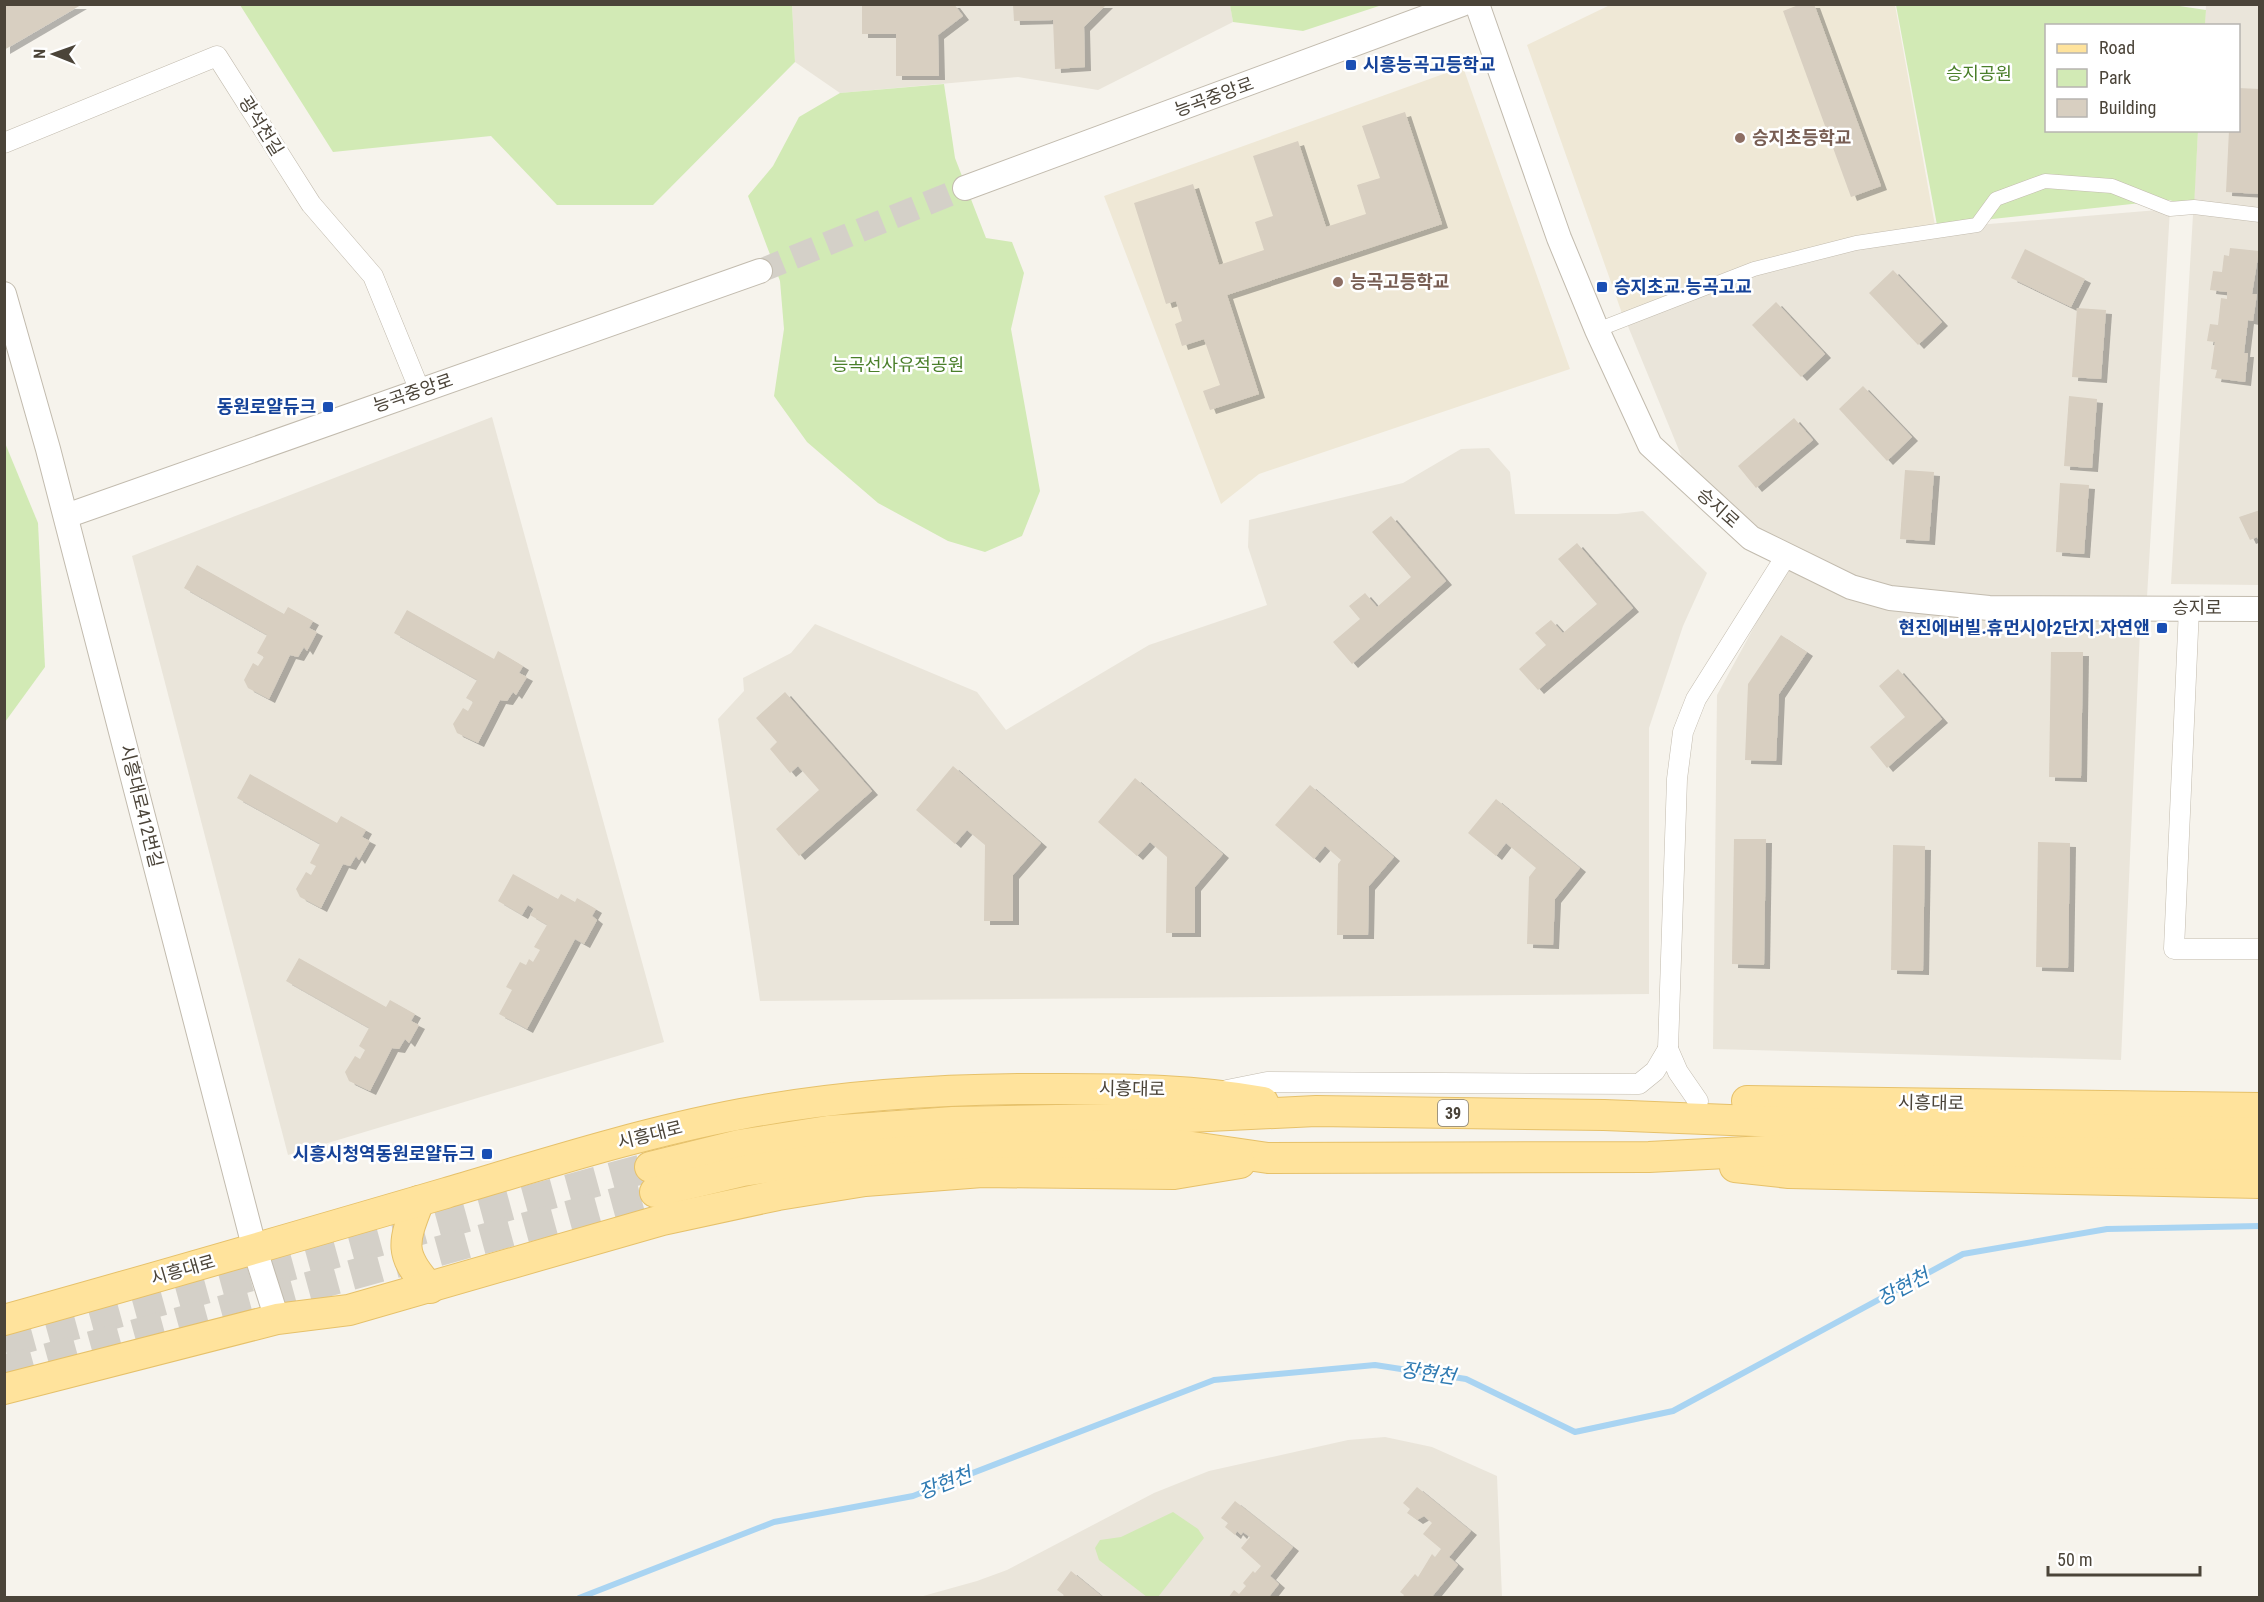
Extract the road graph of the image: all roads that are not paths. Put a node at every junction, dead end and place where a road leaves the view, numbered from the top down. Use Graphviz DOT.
graph roads {
  1 [pos="1462,4"];
  2 [pos="1478,4"];
  3 [pos="4,143"];
  4 [pos="965,188"];
  5 [pos="2259,215"];
  6 [pos="760,271"];
  7 [pos="4,294"];
  8 [pos="1597,330"];
  9 [pos="420,391"];
  10 [pos="66,516"];
  11 [pos="1786,556"];
  12 [pos="2189,608"];
  13 [pos="2259,609"];
  14 [pos="2259,949"];
  15 [pos="1668,1049"];
  16 [pos="1212,1092"];
  17 [pos="1698,1101"];
  18 [pos="2259,1108"];
  19 [pos="1316,1111"];
  20 [pos="1604,1115"];
  21 [pos="2259,1133"];
  22 [pos="2259,1155"];
  23 [pos="1649,1157"];
  24 [pos="1268,1158"];
  25 [pos="2259,1183"];
  26 [pos="419,1201"];
  27 [pos="255,1250"];
  28 [pos="430,1288"];
  29 [pos="277,1319"];
  30 [pos="4,1320"];
  31 [pos="4,1389"];
  1 -- 4 [label="street, 능곡중앙로"];
  2 -- 8 [label="street, 승지로"];
  3 -- 9 [label="street, 광석천길"];
  5 -- 8 [label="street"];
  6 -- 9 [label="street, 능곡중앙로"];
  7 -- 10 [label="street, 시흥대로412번길"];
  8 -- 11 [label="street, 승지로"];
  9 -- 10 [label="street, 능곡중앙로"];
  10 -- 27 [label="street, 시흥대로412번길"];
  11 -- 12 [label="street, 승지로"];
  11 -- 15 [label="street"];
  12 -- 13 [label="street, 승지로"];
  12 -- 14 [label="street"];
  15 -- 16 [label="street"];
  15 -- 17 [label="street"];
  16 -- 19 [label="main road, 시흥대로"];
  16 -- 26 [label="main road, 시흥대로"];
  17 -- 18 [label="main road, 시흥대로"];
  17 -- 20 [label="main road, 시흥대로"];
  19 -- 20 [label="main road, 시흥대로 / 39"];
  19 -- 24 [label="main road, 시흥대로 / 39"];
  20 -- 21 [label="main road, 시흥대로 / 39"];
  22 -- 23 [label="main road, 시흥대로 / 39"];
  23 -- 24 [label="main road, 시흥대로 / 39"];
  23 -- 25 [label="main road, 시흥대로"];
  24 -- 28 [label="main road, 시흥대로"];
  26 -- 27 [label="main road, 시흥대로"];
  26 -- 28 [label="main road"];
  27 -- 29 [label="street, 시흥대로412번길"];
  27 -- 30 [label="main road, 시흥대로"];
  28 -- 29 [label="main road, 시흥대로"];
  29 -- 31 [label="main road, 시흥대로"];
}
